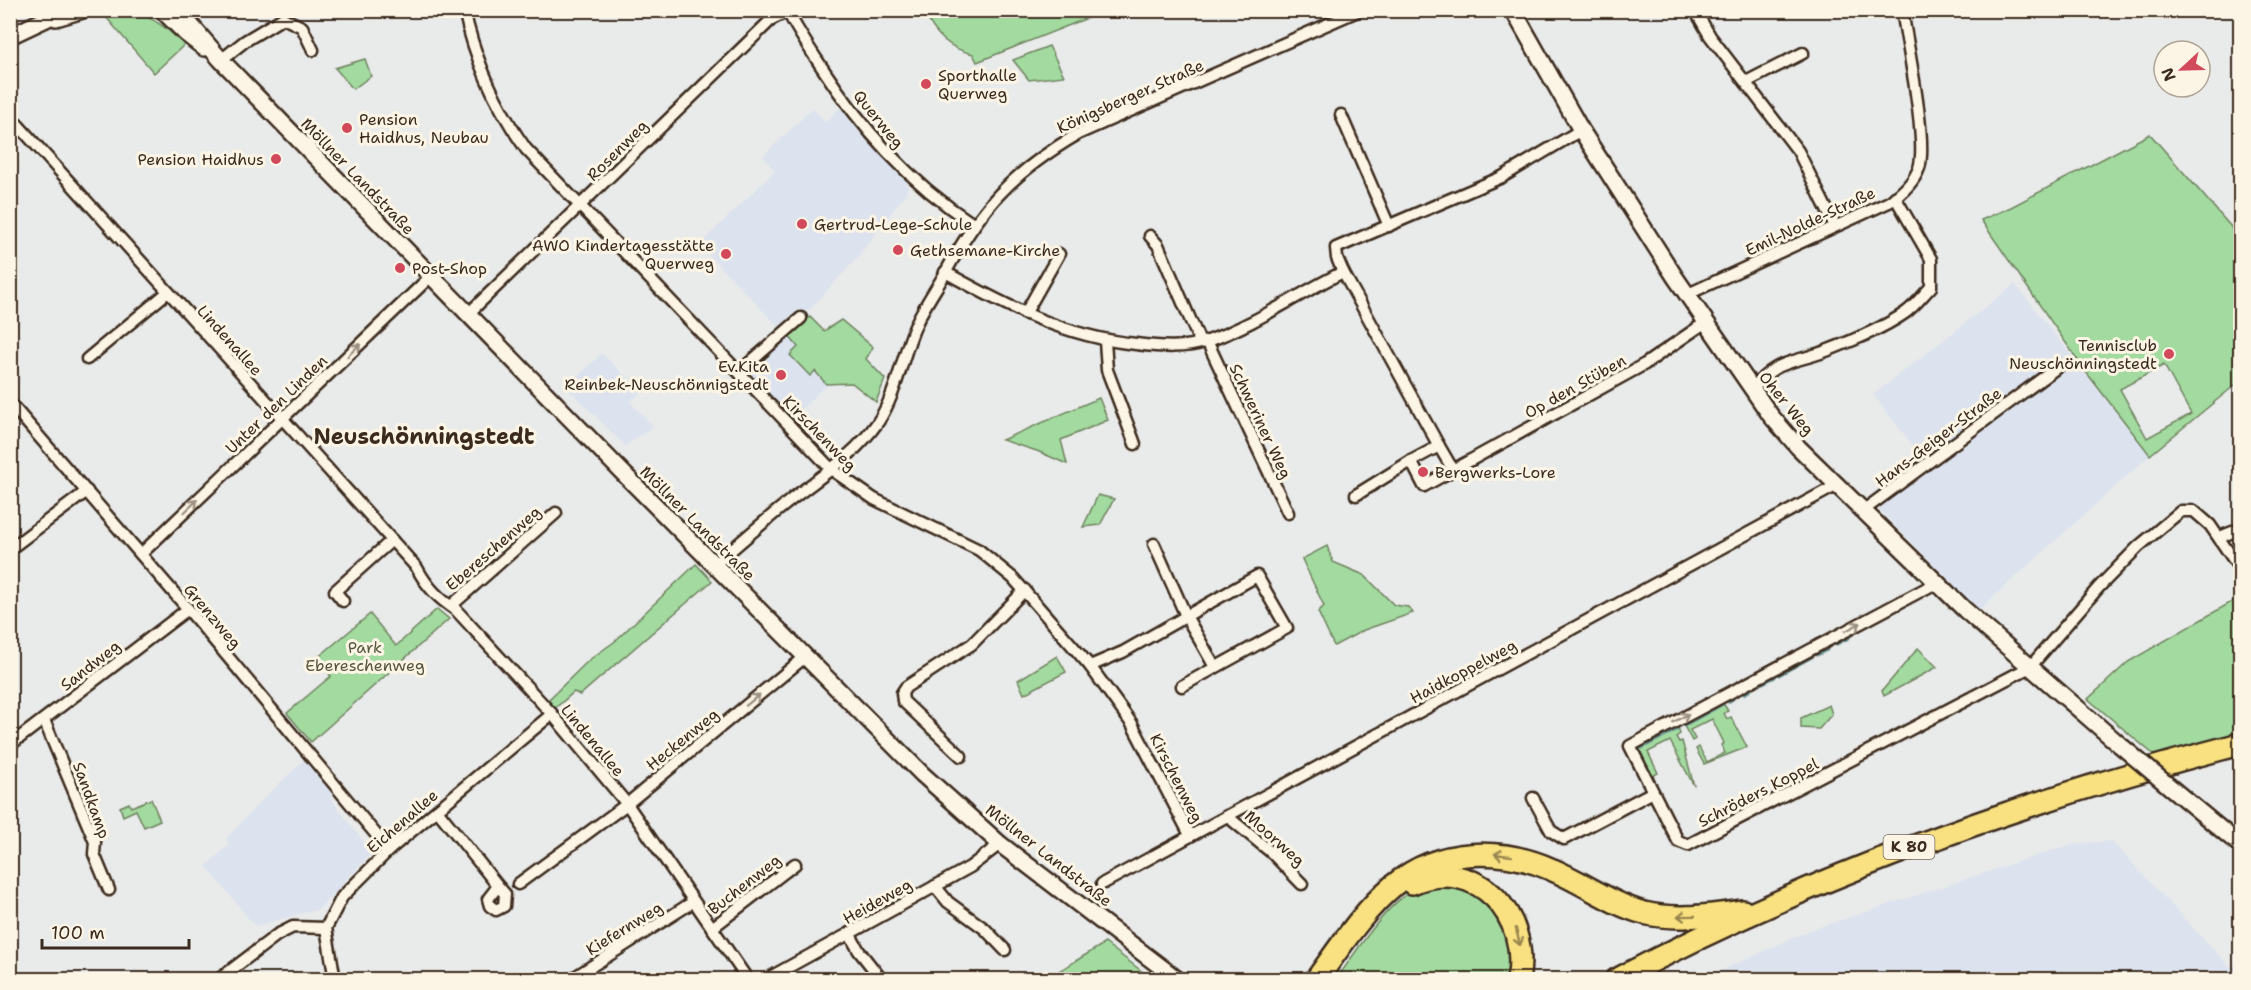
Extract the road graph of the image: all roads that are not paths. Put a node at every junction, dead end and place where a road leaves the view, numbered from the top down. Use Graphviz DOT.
graph roads {
  1 [pos="65,10"];
  2 [pos="83,10"];
  3 [pos="162,10"];
  4 [pos="178,10"];
  5 [pos="186,10"];
  6 [pos="464,10"];
  7 [pos="1328,10"];
  8 [pos="1360,10"];
  9 [pos="1514,10"];
  10 [pos="1695,10"];
  11 [pos="1902,10"];
  12 [pos="788,11"];
  13 [pos="50,19"];
  14 [pos="1333,23"];
  15 [pos="196,29"];
  16 [pos="10,36"];
  17 [pos="313,50"];
  18 [pos="1803,53"];
  19 [pos="221,60"];
  20 [pos="1746,82"];
  21 [pos="1341,115"];
  22 [pos="10,116"];
  23 [pos="1581,130"];
  24 [pos="1896,198"];
  25 [pos="579,208"];
  26 [pos="973,224"];
  27 [pos="1389,226"];
  28 [pos="1835,226"];
  29 [pos="1150,236"];
  30 [pos="1059,254"];
  31 [pos="945,272"];
  32 [pos="1343,272"];
  33 [pos="431,276"];
  34 [pos="168,292"];
  35 [pos="1688,294"];
  36 [pos="468,314"];
  37 [pos="1025,315"];
  38 [pos="801,318"];
  39 [pos="1706,321"];
  40 [pos="1105,341"];
  41 [pos="1203,342"];
  42 [pos="87,359"];
  43 [pos="2059,366"];
  44 [pos="740,370"];
  45 [pos="1752,391"];
  46 [pos="10,403"];
  47 [pos="281,420"];
  48 [pos="1135,444"];
  49 [pos="1439,446"];
  50 [pos="1411,461"];
  51 [pos="832,470"];
  52 [pos="1453,470"];
  53 [pos="1839,484"];
  54 [pos="87,491"];
  55 [pos="1356,495"];
  56 [pos="1864,510"];
  57 [pos="556,513"];
  58 [pos="1288,513"];
  59 [pos="2241,529"];
  60 [pos="2220,537"];
  61 [pos="392,540"];
  62 [pos="1154,544"];
  63 [pos="10,549"];
  64 [pos="141,554"];
  65 [pos="714,565"];
  66 [pos="2241,569"];
  67 [pos="1936,582"];
  68 [pos="1025,590"];
  69 [pos="344,601"];
  70 [pos="450,606"];
  71 [pos="188,609"];
  72 [pos="1186,616"];
  73 [pos="805,657"];
  74 [pos="1090,666"];
  75 [pos="1215,667"];
  76 [pos="2030,667"];
  77 [pos="1182,686"];
  78 [pos="552,714"];
  79 [pos="44,720"];
  80 [pos="2241,744"];
  81 [pos="10,746"];
  82 [pos="961,756"];
  83 [pos="1653,792"];
  84 [pos="1533,798"];
  85 [pos="627,804"];
  86 [pos="437,810"];
  87 [pos="1227,816"];
  88 [pos="1190,836"];
  89 [pos="1000,844"];
  90 [pos="2241,846"];
  91 [pos="389,850"];
  92 [pos="795,864"];
  93 [pos="518,884"];
  94 [pos="1102,884"];
  95 [pos="1302,884"];
  96 [pos="498,886"];
  97 [pos="935,886"];
  98 [pos="109,890"];
  99 [pos="693,902"];
  100 [pos="1765,908"];
  101 [pos="326,928"];
  102 [pos="712,928"];
  103 [pos="849,933"];
  104 [pos="1005,950"];
  105 [pos="218,980"];
  106 [pos="335,980"];
  107 [pos="570,980"];
  108 [pos="748,980"];
  109 [pos="765,980"];
  110 [pos="882,980"];
  111 [pos="1178,980"];
  112 [pos="1316,980"];
  113 [pos="1324,980"];
  114 [pos="1518,980"];
  115 [pos="1616,980"];
  1 -- 13 [label="main road"];
  2 -- 13 [label="main road"];
  3 -- 19 [label="main road, Möllner Landstraße"];
  4 -- 15 [label="main road, Möllner Landstraße"];
  5 -- 15 [label="main road"];
  6 -- 25 [label="street, Kirschenweg"];
  7 -- 14 [label="street"];
  8 -- 14 [label="street, Königsberger Straße"];
  9 -- 23 [label="main road, Oher Weg"];
  10 -- 20 [label="street"];
  11 -- 24 [label="street, Emil-Nolde-Straße"];
  12 -- 25 [label="street, Rosenweg"];
  12 -- 26 [label="street, Querweg"];
  13 -- 16 [label="main road"];
  14 -- 26 [label="street, Königsberger Straße"];
  15 -- 19 [label="main road, Möllner Landstraße"];
  17 -- 19 [label="street"];
  18 -- 20 [label="street"];
  19 -- 33 [label="main road, Möllner Landstraße"];
  20 -- 28 [label="street"];
  21 -- 27 [label="street"];
  22 -- 34 [label="street, Lindenallee"];
  23 -- 27 [label="street"];
  23 -- 35 [label="main road, Oher Weg"];
  24 -- 28 [label="street, Emil-Nolde-Straße"];
  24 -- 45 [label="street"];
  25 -- 36 [label="street, Rosenweg"];
  25 -- 44 [label="street, Kirschenweg"];
  26 -- 31 [label="street, Königsberger Straße"];
  27 -- 32 [label="street"];
  28 -- 35 [label="street, Emil-Nolde-Straße"];
  29 -- 41 [label="street, Schweriner Weg"];
  30 -- 37 [label="street"];
  31 -- 37 [label="street"];
  31 -- 51 [label="street, Königsberger Straße"];
  32 -- 41 [label="street"];
  32 -- 49 [label="street"];
  33 -- 36 [label="main road, Möllner Landstraße"];
  47 -- 33 [label="street, Unter den Linden, one-way"];
  34 -- 42 [label="street"];
  34 -- 47 [label="street, Lindenallee"];
  35 -- 39 [label="main road, Oher Weg"];
  36 -- 65 [label="main road, Möllner Landstraße"];
  37 -- 40 [label="street"];
  38 -- 44 [label="street"];
  39 -- 45 [label="main road, Oher Weg"];
  39 -- 52 [label="street, Op den Stüben"];
  40 -- 41 [label="street"];
  40 -- 48 [label="street"];
  41 -- 58 [label="street, Schweriner Weg"];
  43 -- 56 [label="street, Hans-Geiger-Straße"];
  44 -- 51 [label="street, Kirschenweg"];
  45 -- 53 [label="main road, Oher Weg"];
  46 -- 54 [label="street, Grenzweg"];
  47 -- 61 [label="street, Lindenallee"];
  64 -- 47 [label="street, Unter den Linden, one-way"];
  49 -- 50 [label="street"];
  49 -- 52 [label="street"];
  50 -- 52 [label="street, Op den Stüben"];
  50 -- 55 [label="street"];
  51 -- 65 [label="street, Königsberger Straße"];
  51 -- 68 [label="street, Kirschenweg"];
  53 -- 56 [label="main road, Oher Weg"];
  53 -- 87 [label="street, Haidkoppelweg"];
  54 -- 63 [label="street"];
  54 -- 64 [label="street, Grenzweg"];
  56 -- 67 [label="main road, Oher Weg"];
  57 -- 70 [label="street, Ebereschenweg"];
  59 -- 60 [label="street"];
  60 -- 66 [label="street"];
  60 -- 76 [label="street"];
  61 -- 69 [label="street"];
  61 -- 70 [label="street, Lindenallee"];
  62 -- 72 [label="street"];
  64 -- 71 [label="street, Grenzweg"];
  65 -- 73 [label="main road, Möllner Landstraße"];
  67 -- 76 [label="main road, Oher Weg"];
  83 -- 67 [label="street, Schröders Koppel, one-way"];
  68 -- 74 [label="street, Kirschenweg"];
  68 -- 82 [label="street"];
  70 -- 78 [label="street, Lindenallee"];
  71 -- 79 [label="street, Sandweg"];
  71 -- 91 [label="street, Grenzweg"];
  72 -- 74 [label="street"];
  72 -- 75 [label="street"];
  72 -- 75 [label="street"];
  85 -- 73 [label="street, Heckenweg, one-way"];
  73 -- 89 [label="main road, Möllner Landstraße"];
  74 -- 88 [label="street, Kirschenweg"];
  75 -- 77 [label="street"];
  76 -- 83 [label="street, Schröders Koppel"];
  76 -- 90 [label="main road, Oher Weg, bridge"];
  78 -- 85 [label="street, Lindenallee"];
  78 -- 86 [label="street, Eichenallee"];
  79 -- 81 [label="street, Sandweg"];
  79 -- 98 [label="street, Sandkamp"];
  80 -- 100 [label="highway, K 80"];
  83 -- 84 [label="street"];
  85 -- 93 [label="street, Heckenweg"];
  85 -- 99 [label="street, Lindenallee"];
  86 -- 91 [label="street, Eichenallee"];
  86 -- 96 [label="street"];
  87 -- 88 [label="street, Haidkoppelweg"];
  87 -- 95 [label="street, Moorweg"];
  88 -- 94 [label="street, Haidkoppelweg"];
  89 -- 97 [label="street, Heideweg"];
  89 -- 111 [label="main road, Möllner Landstraße"];
  91 -- 101 [label="street, Eichenallee"];
  92 -- 102 [label="street, Buchenweg"];
  97 -- 103 [label="street, Heideweg"];
  97 -- 104 [label="street"];
  99 -- 102 [label="street, Lindenallee"];
  99 -- 107 [label="street, Kiefernweg"];
  100 -- 112 [label="highway, one-way"];
  100 -- 115 [label="highway, K 80"];
  101 -- 105 [label="street"];
  101 -- 106 [label="street"];
  102 -- 108 [label="street, Lindenallee"];
  103 -- 109 [label="street, Heideweg"];
  103 -- 110 [label="street"];
  113 -- 114 [label="highway, one-way"];
}
